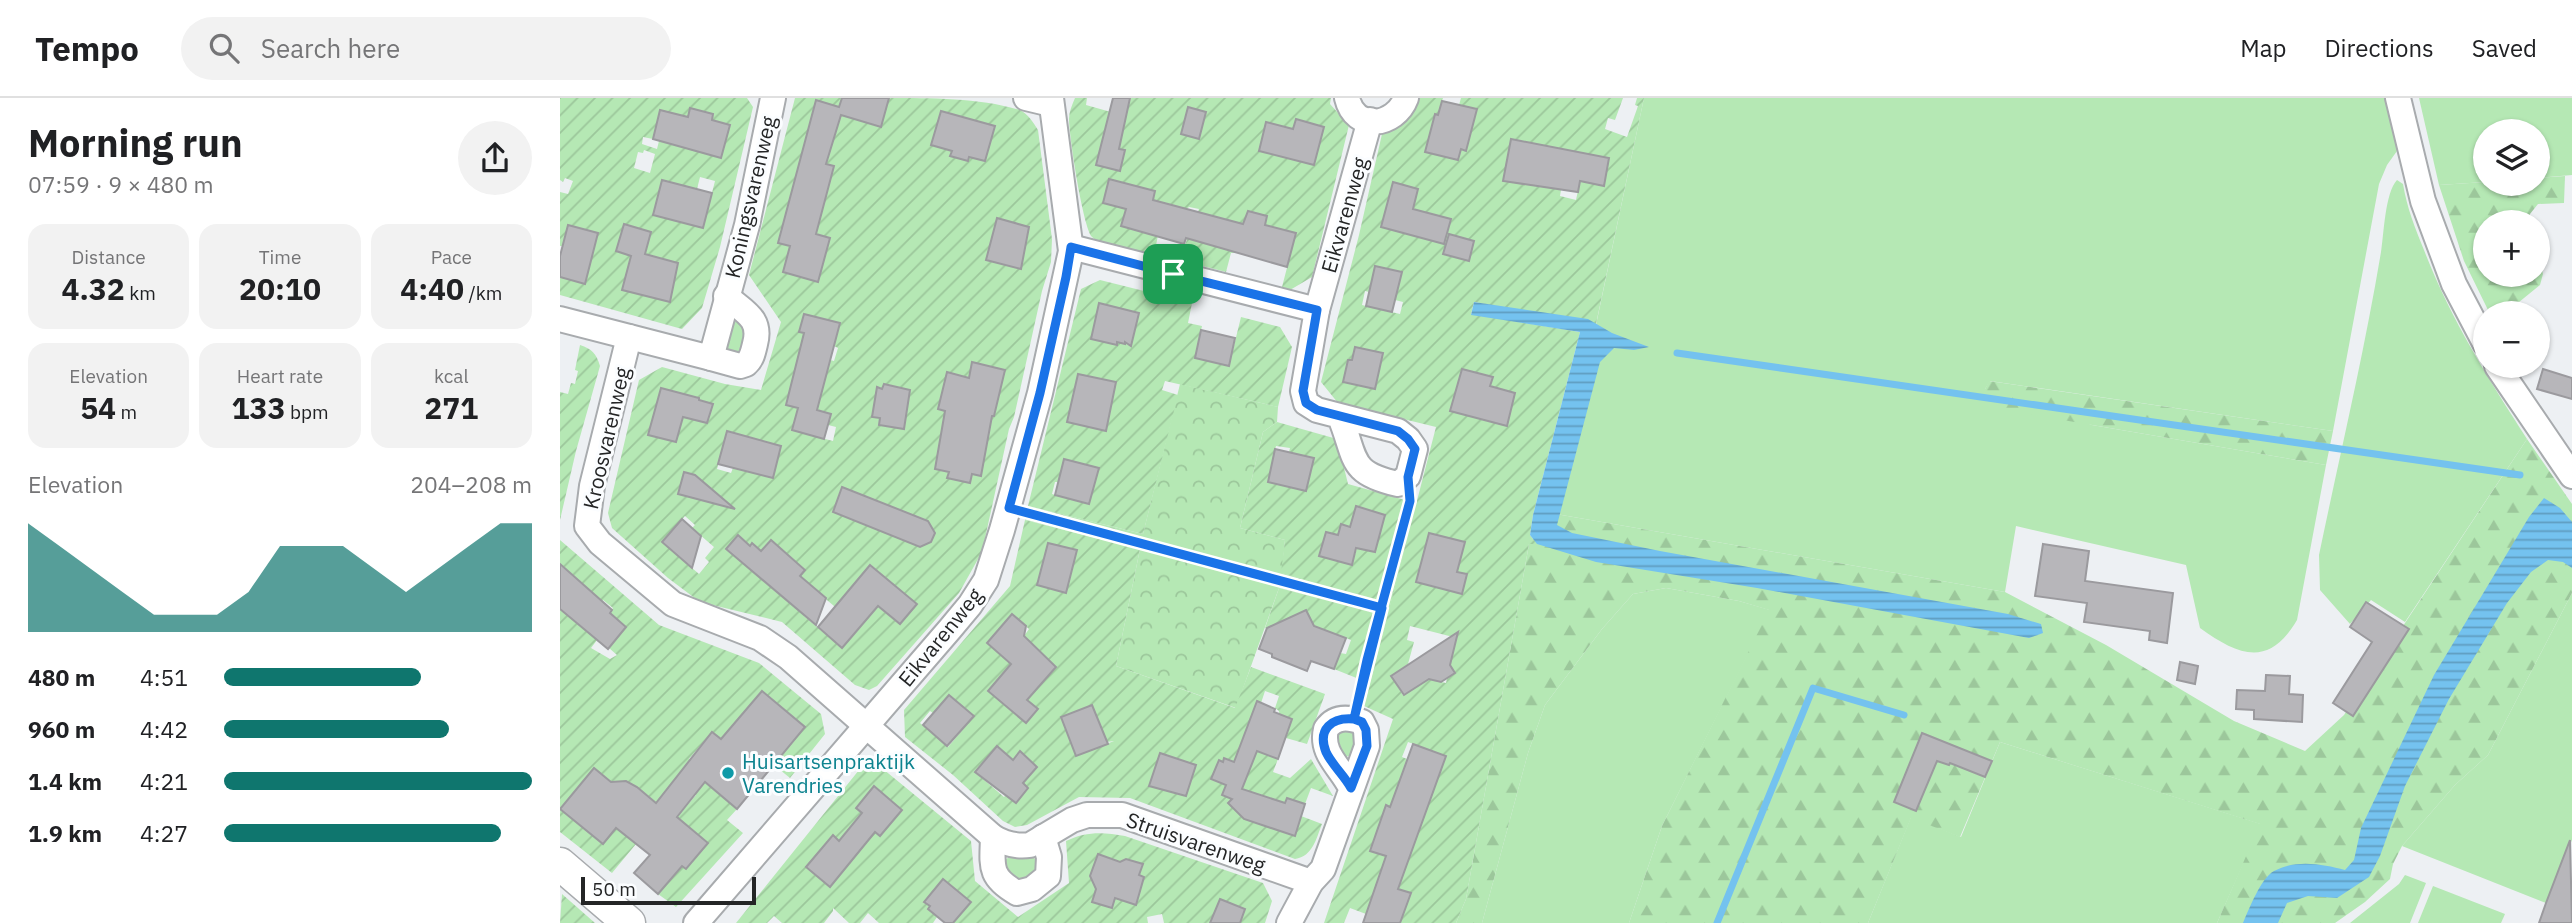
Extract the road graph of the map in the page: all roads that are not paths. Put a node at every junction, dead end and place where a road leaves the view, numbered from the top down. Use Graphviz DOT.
graph roads {
  1 [pos="773,98"];
  2 [pos="1026,98"];
  3 [pos="1347,98"];
  4 [pos="1406,98"];
  5 [pos="2398,98"];
  6 [pos="1051,101"];
  7 [pos="1370,120"];
  8 [pos="1071,247"];
  9 [pos="726,296"];
  10 [pos="1317,310"];
  11 [pos="560,319"];
  12 [pos="2473,320"];
  13 [pos="629,337"];
  14 [pos="711,358"];
  15 [pos="2505,378"];
  16 [pos="1340,417"];
  17 [pos="2572,476"];
  18 [pos="867,726"];
  19 [pos="1351,788"];
  20 [pos="993,837"];
  21 [pos="1043,837"];
  22 [pos="560,864"];
  23 [pos="1311,882"];
  24 [pos="629,923"];
  25 [pos="696,923"];
  26 [pos="1289,923"];
  1 -- 9 [label="street, Koningsvarenweg"];
  2 -- 6 [label="street"];
  3 -- 7 [label="street"];
  4 -- 7 [label="street"];
  5 -- 12 [label="street"];
  6 -- 8 [label="street, Eikvarenweg"];
  7 -- 10 [label="street, Eikvarenweg"];
  8 -- 10 [label="street"];
  8 -- 18 [label="street, Eikvarenweg"];
  9 -- 14 [label="street, Koningsvarenweg"];
  9 -- 14 [label="street, Koningsvarenweg"];
  10 -- 16 [label="street, Eikvarenweg"];
  11 -- 13 [label="street, Koningsvarenweg"];
  13 -- 14 [label="street, Koningsvarenweg"];
  13 -- 18 [label="street, Kroosvarenweg"];
  15 -- 17 [label="street"];
  16 -- 16 [label="street, Eikvarenweg"];
  18 -- 20 [label="street, Struisvarenweg"];
  18 -- 25 [label="street, Eikvarenweg"];
  19 -- 19 [label="street"];
  19 -- 23 [label="street"];
  20 -- 21 [label="street, Struisvarenweg"];
  20 -- 21 [label="street"];
  21 -- 23 [label="street, Struisvarenweg"];
  22 -- 24 [label="street"];
  23 -- 26 [label="street"];
}
